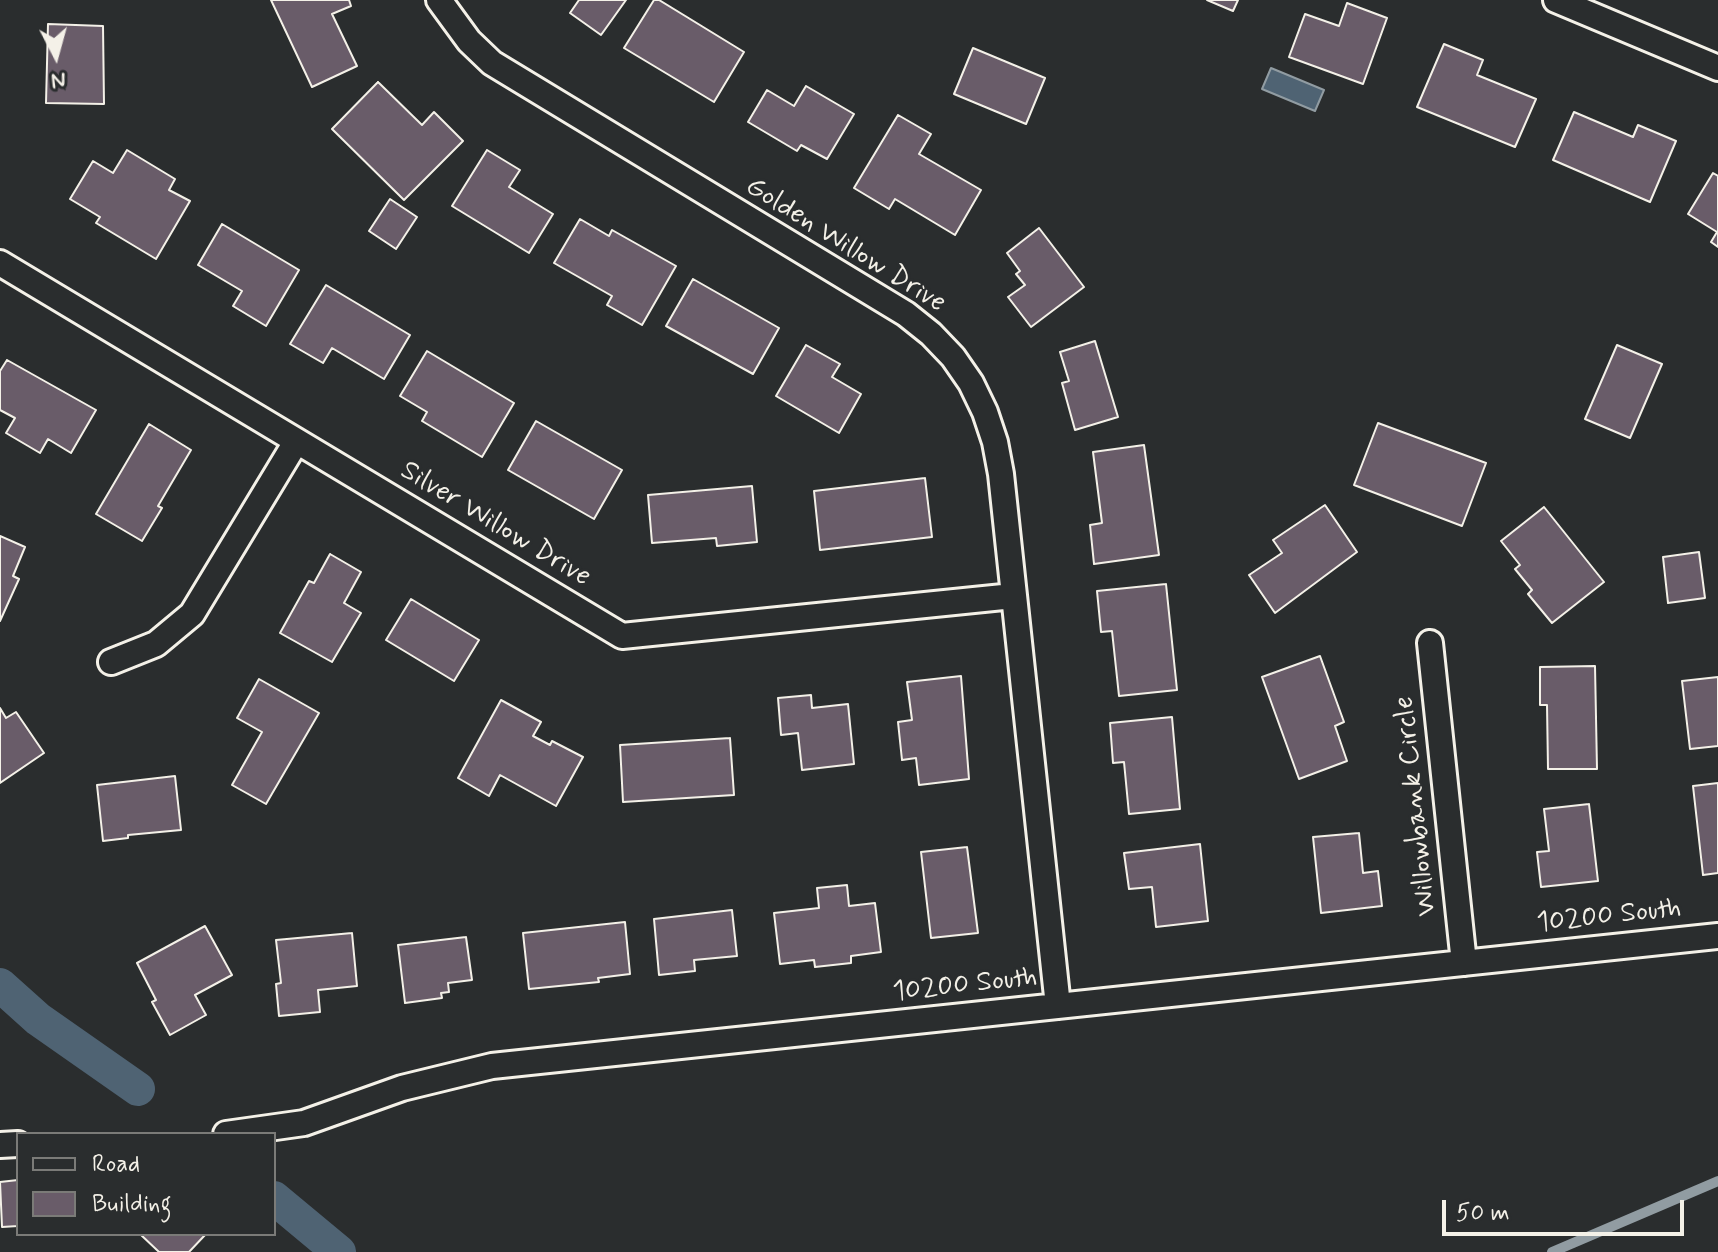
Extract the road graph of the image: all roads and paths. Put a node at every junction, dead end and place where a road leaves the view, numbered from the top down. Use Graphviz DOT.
graph roads {
  1 [pos="439,0"];
  2 [pos="1556,0"];
  3 [pos="1718,68"];
  4 [pos="0,263"];
  5 [pos="296,442"];
  6 [pos="1013,596"];
  7 [pos="1430,643"];
  8 [pos="111,662"];
  9 [pos="1718,936"];
  10 [pos="1464,963"];
  11 [pos="1058,1006"];
  12 [pos="253,1132"];
  1 -- 6 [label="street, Golden Willow Drive"];
  2 -- 3 [label="street"];
  4 -- 5 [label="street, Silver Willow Drive"];
  5 -- 6 [label="street, Silver Willow Drive"];
  5 -- 8 [label="street"];
  6 -- 11 [label="street, Golden Willow Drive"];
  7 -- 10 [label="street, Willowbank Circle"];
  9 -- 10 [label="street, 10200 South"];
  10 -- 11 [label="street, 10200 South"];
  11 -- 12 [label="street, 10200 South"];
}
